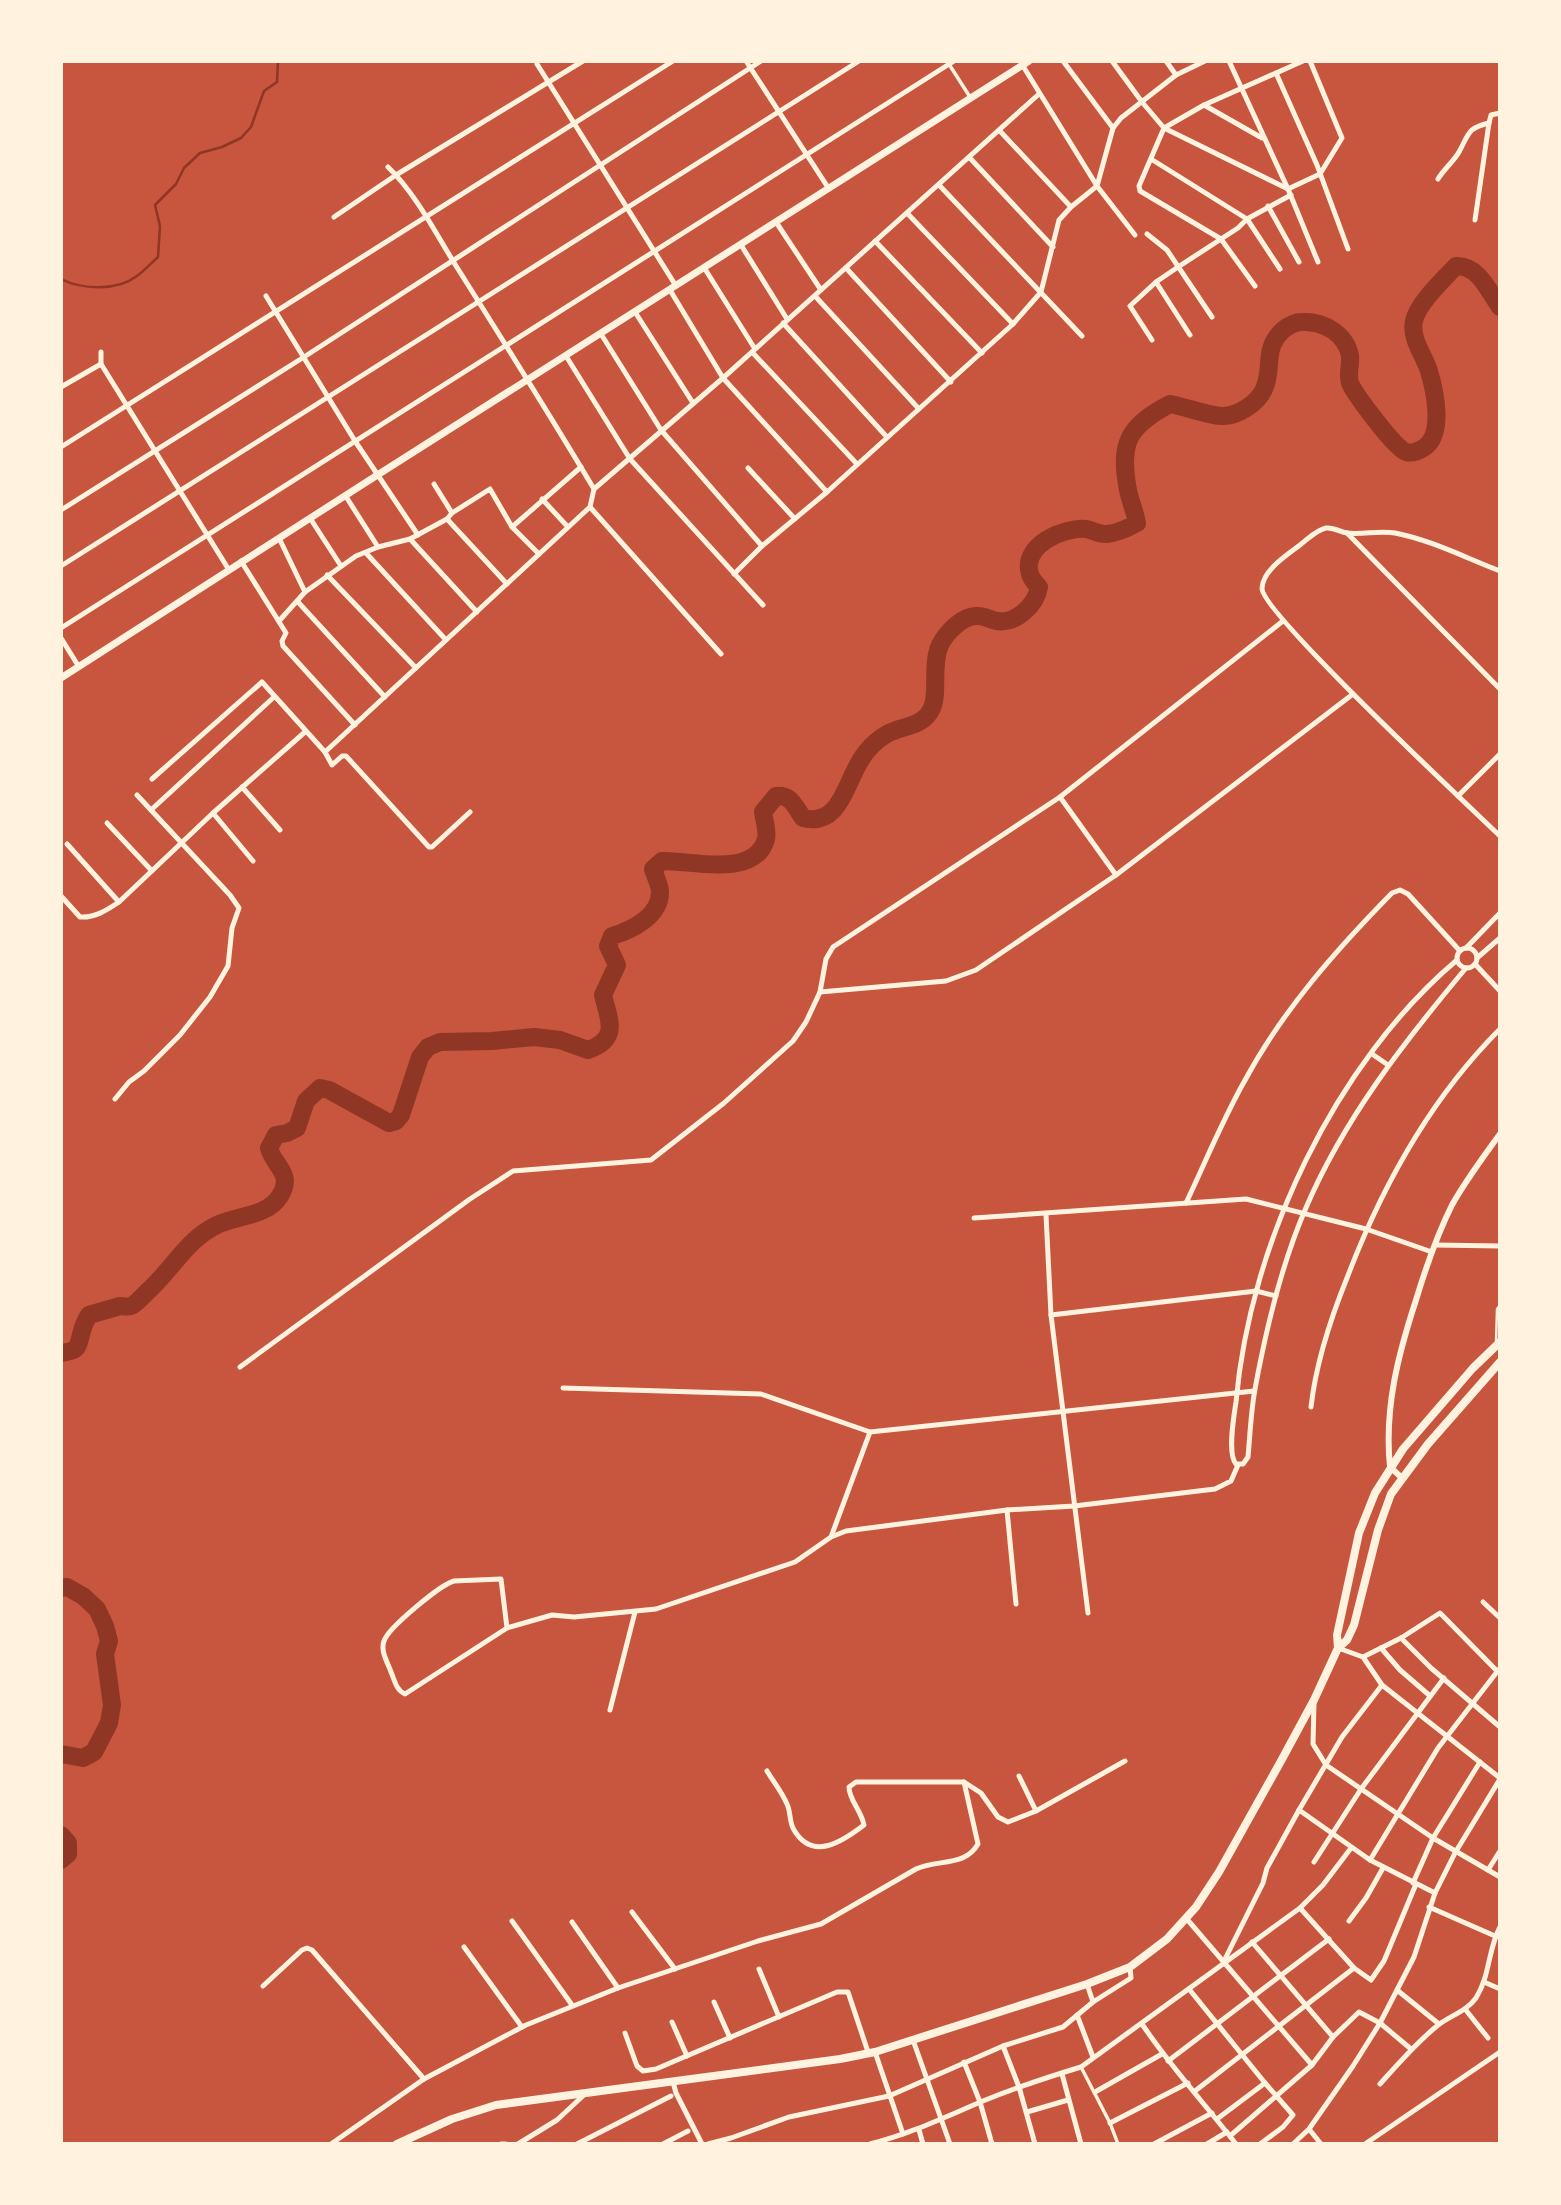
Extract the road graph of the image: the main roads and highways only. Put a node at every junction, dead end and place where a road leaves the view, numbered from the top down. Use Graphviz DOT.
graph roads {
  1 [pos="1026,64"];
  2 [pos="61,678"];
  3 [pos="1497,1344"];
  4 [pos="1500,1362"];
  5 [pos="1338,1648"];
  6 [pos="400,2143"];
  1 -- 2 [label="main road"];
  3 -- 5 [label="main road"];
  4 -- 5 [label="main road"];
  5 -- 6 [label="main road"];
}
